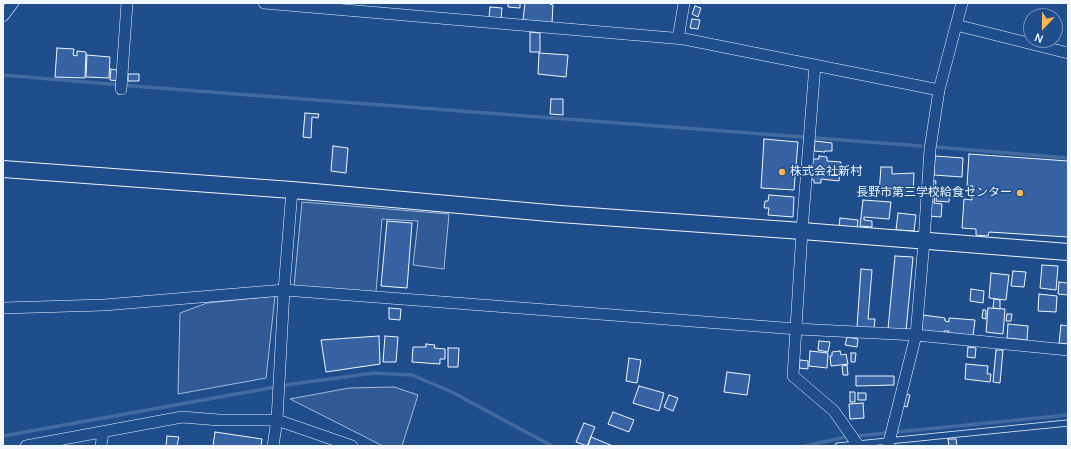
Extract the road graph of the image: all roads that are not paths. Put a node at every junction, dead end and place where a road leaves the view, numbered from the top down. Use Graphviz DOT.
graph roads {
  1 [pos="13,3"];
  2 [pos="127,3"];
  3 [pos="264,3"];
  4 [pos="684,3"];
  5 [pos="962,3"];
  6 [pos="3,16"];
  7 [pos="956,25"];
  8 [pos="678,39"];
  9 [pos="1068,53"];
  10 [pos="815,65"];
  11 [pos="121,86"];
  12 [pos="939,90"];
  13 [pos="3,169"];
  14 [pos="292,190"];
  15 [pos="802,231"];
  16 [pos="924,240"];
  17 [pos="1068,252"];
  18 [pos="284,290"];
  19 [pos="3,308"];
  20 [pos="797,329"];
  21 [pos="916,335"];
  22 [pos="1068,350"];
  23 [pos="277,420"];
  24 [pos="1068,423"];
  25 [pos="103,432"];
  26 [pos="891,437"];
  27 [pos="855,441"];
  28 [pos="26,446"];
  29 [pos="101,446"];
  30 [pos="273,446"];
  31 [pos="352,446"];
  32 [pos="838,446"];
  1 -- 6 [label="street"];
  2 -- 11 [label="street"];
  3 -- 8 [label="street"];
  4 -- 8 [label="street"];
  5 -- 7 [label="street"];
  7 -- 9 [label="street"];
  7 -- 12 [label="street"];
  8 -- 10 [label="street"];
  10 -- 12 [label="street"];
  10 -- 15 [label="street"];
  12 -- 16 [label="street"];
  13 -- 14 [label="street"];
  14 -- 15 [label="street"];
  14 -- 18 [label="street"];
  15 -- 16 [label="street"];
  15 -- 20 [label="street"];
  16 -- 17 [label="street"];
  16 -- 21 [label="street"];
  18 -- 19 [label="street"];
  18 -- 20 [label="street"];
  18 -- 23 [label="street"];
  20 -- 21 [label="street"];
  20 -- 27 [label="street"];
  21 -- 22 [label="street"];
  21 -- 26 [label="street"];
  23 -- 25 [label="street"];
  23 -- 30 [label="street"];
  23 -- 31 [label="street"];
  24 -- 26 [label="lane"];
  25 -- 28 [label="street"];
  25 -- 29 [label="street"];
  26 -- 27 [label="lane"];
  27 -- 32 [label="lane"];
}
